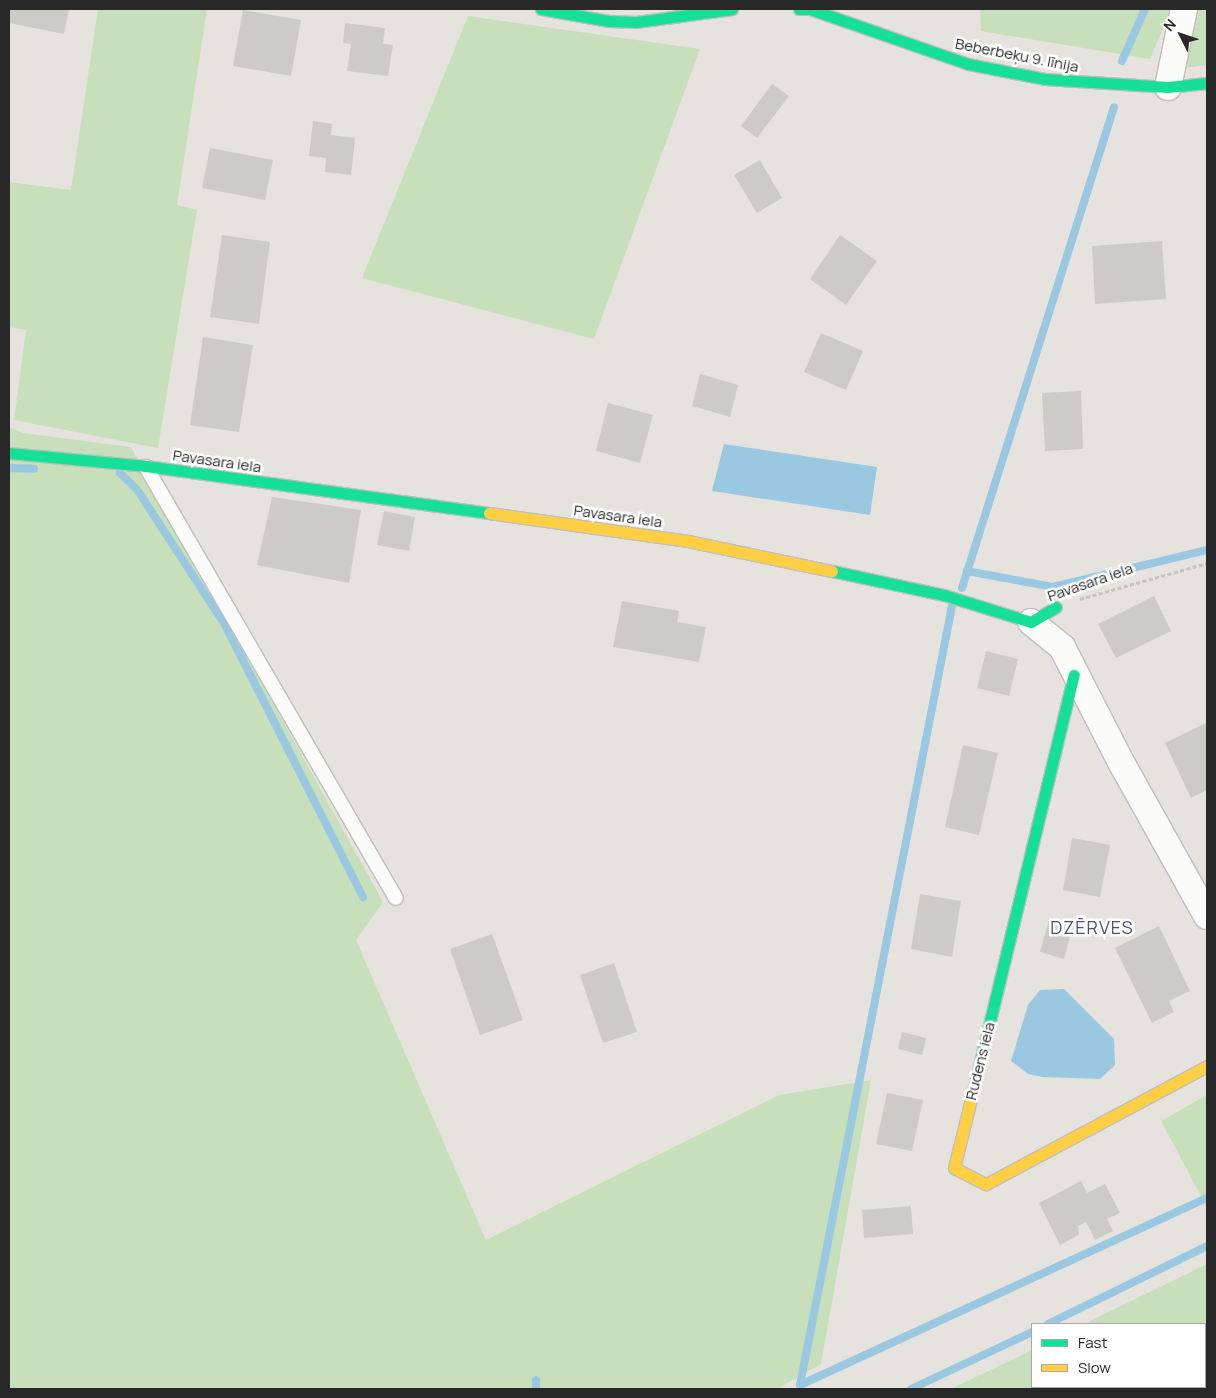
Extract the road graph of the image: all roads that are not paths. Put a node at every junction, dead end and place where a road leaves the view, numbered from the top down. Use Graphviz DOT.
graph roads {
  1 [pos="541,9"];
  2 [pos="732,9"];
  3 [pos="799,9"];
  4 [pos="1184,9"];
  5 [pos="661,13"];
  6 [pos="1207,84"];
  7 [pos="1168,87"];
  8 [pos="9,454"];
  9 [pos="146,466"];
  10 [pos="1056,607"];
  11 [pos="1031,622"];
  12 [pos="1074,675"];
  13 [pos="396,898"];
  14 [pos="1207,916"];
  15 [pos="1207,1066"];
  1 -- 5 [label="street"];
  2 -- 5 [label="street"];
  3 -- 7 [label="street, Beberbeķu 9. līnija"];
  4 -- 7 [label="street"];
  6 -- 7 [label="street, Beberbeķu 9. līnija"];
  8 -- 9 [label="street, Pavasara iela"];
  9 -- 11 [label="street, Pavasara iela"];
  9 -- 13 [label="lane"];
  10 -- 11 [label="street, Pavasara iela"];
  11 -- 12 [label="street"];
  12 -- 14 [label="street"];
  12 -- 15 [label="street, Rudens iela"];
}
